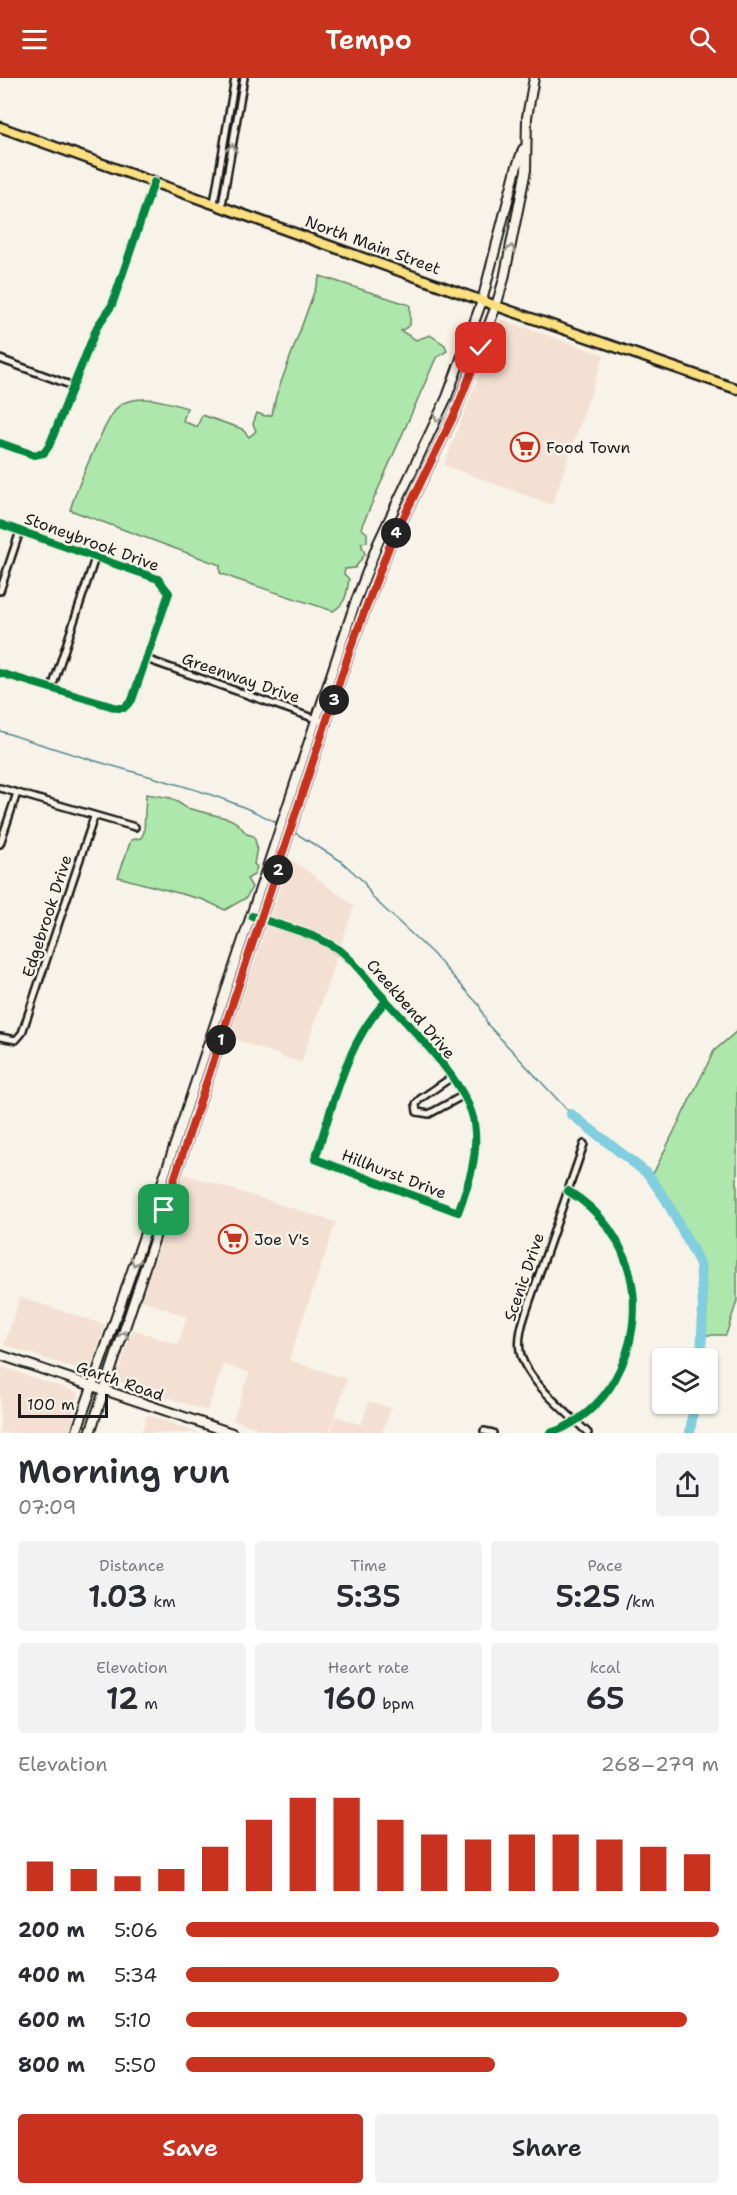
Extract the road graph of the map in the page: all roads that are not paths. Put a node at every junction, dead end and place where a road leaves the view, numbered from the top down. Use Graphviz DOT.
graph roads {
  1 [pos="235,78"];
  2 [pos="244,78"];
  3 [pos="534,78"];
  4 [pos="229,115"];
  5 [pos="237,117"];
  6 [pos="0,127"];
  7 [pos="525,145"];
  8 [pos="154,182"];
  9 [pos="218,204"];
  10 [pos="482,301"];
  11 [pos="496,306"];
  12 [pos="0,359"];
  13 [pos="73,386"];
  14 [pos="737,389"];
  15 [pos="0,443"];
  16 [pos="0,524"];
  17 [pos="20,531"];
  18 [pos="95,558"];
  19 [pos="0,591"];
  20 [pos="146,659"];
  21 [pos="0,673"];
  22 [pos="52,688"];
  23 [pos="318,719"];
  24 [pos="327,723"];
  25 [pos="0,788"];
  26 [pos="18,793"];
  27 [pos="94,817"];
  28 [pos="135,828"];
  29 [pos="0,844"];
  30 [pos="252,916"];
  31 [pos="261,919"];
  32 [pos="387,1001"];
  33 [pos="221,1007"];
  34 [pos="230,1010"];
  35 [pos="0,1037"];
  36 [pos="452,1077"];
  37 [pos="464,1095"];
  38 [pos="189,1100"];
  39 [pos="200,1104"];
  40 [pos="584,1144"];
  41 [pos="568,1191"];
  42 [pos="458,1212"];
  43 [pos="0,1355"];
  44 [pos="91,1386"];
  45 [pos="105,1390"];
  46 [pos="576,1420"];
  47 [pos="484,1431"];
  48 [pos="76,1433"];
  49 [pos="90,1433"];
  50 [pos="232,1433"];
  51 [pos="494,1433"];
  52 [pos="550,1433"];
  53 [pos="588,1433"];
  1 -- 4 [label="street"];
  2 -- 5 [label="street"];
  3 -- 7 [label="main road"];
  4 -- 5 [label="street"];
  4 -- 9 [label="street"];
  9 -- 5 [label="street, one-way"];
  6 -- 8 [label="main road, North Main Street"];
  7 -- 10 [label="main road"];
  11 -- 7 [label="main road, one-way"];
  8 -- 9 [label="main road, North Main Street"];
  8 -- 13 [label="street"];
  9 -- 10 [label="main road, North Main Street"];
  10 -- 11 [label="main road, North Main Street"];
  10 -- 23 [label="main road, one-way"];
  11 -- 14 [label="main road, North Main Street"];
  11 -- 24 [label="main road"];
  12 -- 13 [label="street"];
  13 -- 15 [label="street"];
  16 -- 17 [label="street, Stoneybrook Drive"];
  17 -- 18 [label="street, Stoneybrook Drive"];
  17 -- 19 [label="street"];
  18 -- 20 [label="street, Stoneybrook Drive"];
  18 -- 22 [label="street"];
  20 -- 22 [label="street"];
  20 -- 23 [label="street, Greenway Drive"];
  21 -- 22 [label="street"];
  23 -- 24 [label="street, Greenway Drive"];
  23 -- 30 [label="main road"];
  24 -- 31 [label="main road"];
  25 -- 26 [label="street"];
  26 -- 27 [label="street"];
  26 -- 29 [label="street"];
  27 -- 28 [label="street"];
  27 -- 35 [label="street, Edgebrook Drive"];
  30 -- 31 [label="street, Creekbend Drive"];
  30 -- 33 [label="main road"];
  31 -- 32 [label="street, Creekbend Drive"];
  31 -- 34 [label="main road"];
  32 -- 36 [label="street, Creekbend Drive"];
  32 -- 42 [label="street, Hillhurst Drive"];
  33 -- 34 [label="main road"];
  33 -- 38 [label="main road"];
  34 -- 39 [label="main road"];
  36 -- 37 [label="street, Creekbend Drive"];
  36 -- 37 [label="street, Creekbend Drive"];
  37 -- 42 [label="street, Creekbend Drive"];
  38 -- 39 [label="main road"];
  38 -- 44 [label="main road, one-way"];
  45 -- 39 [label="main road, one-way"];
  40 -- 41 [label="street, Scenic Drive"];
  41 -- 46 [label="street, Scenic Drive"];
  41 -- 46 [label="street"];
  43 -- 44 [label="main road, Garth Road"];
  44 -- 45 [label="main road, Garth Road"];
  44 -- 48 [label="main road"];
  45 -- 49 [label="main road"];
  45 -- 50 [label="main road, Garth Road"];
  46 -- 52 [label="street"];
  46 -- 53 [label="street, Scenic Drive"];
  47 -- 51 [label="street"];
}
